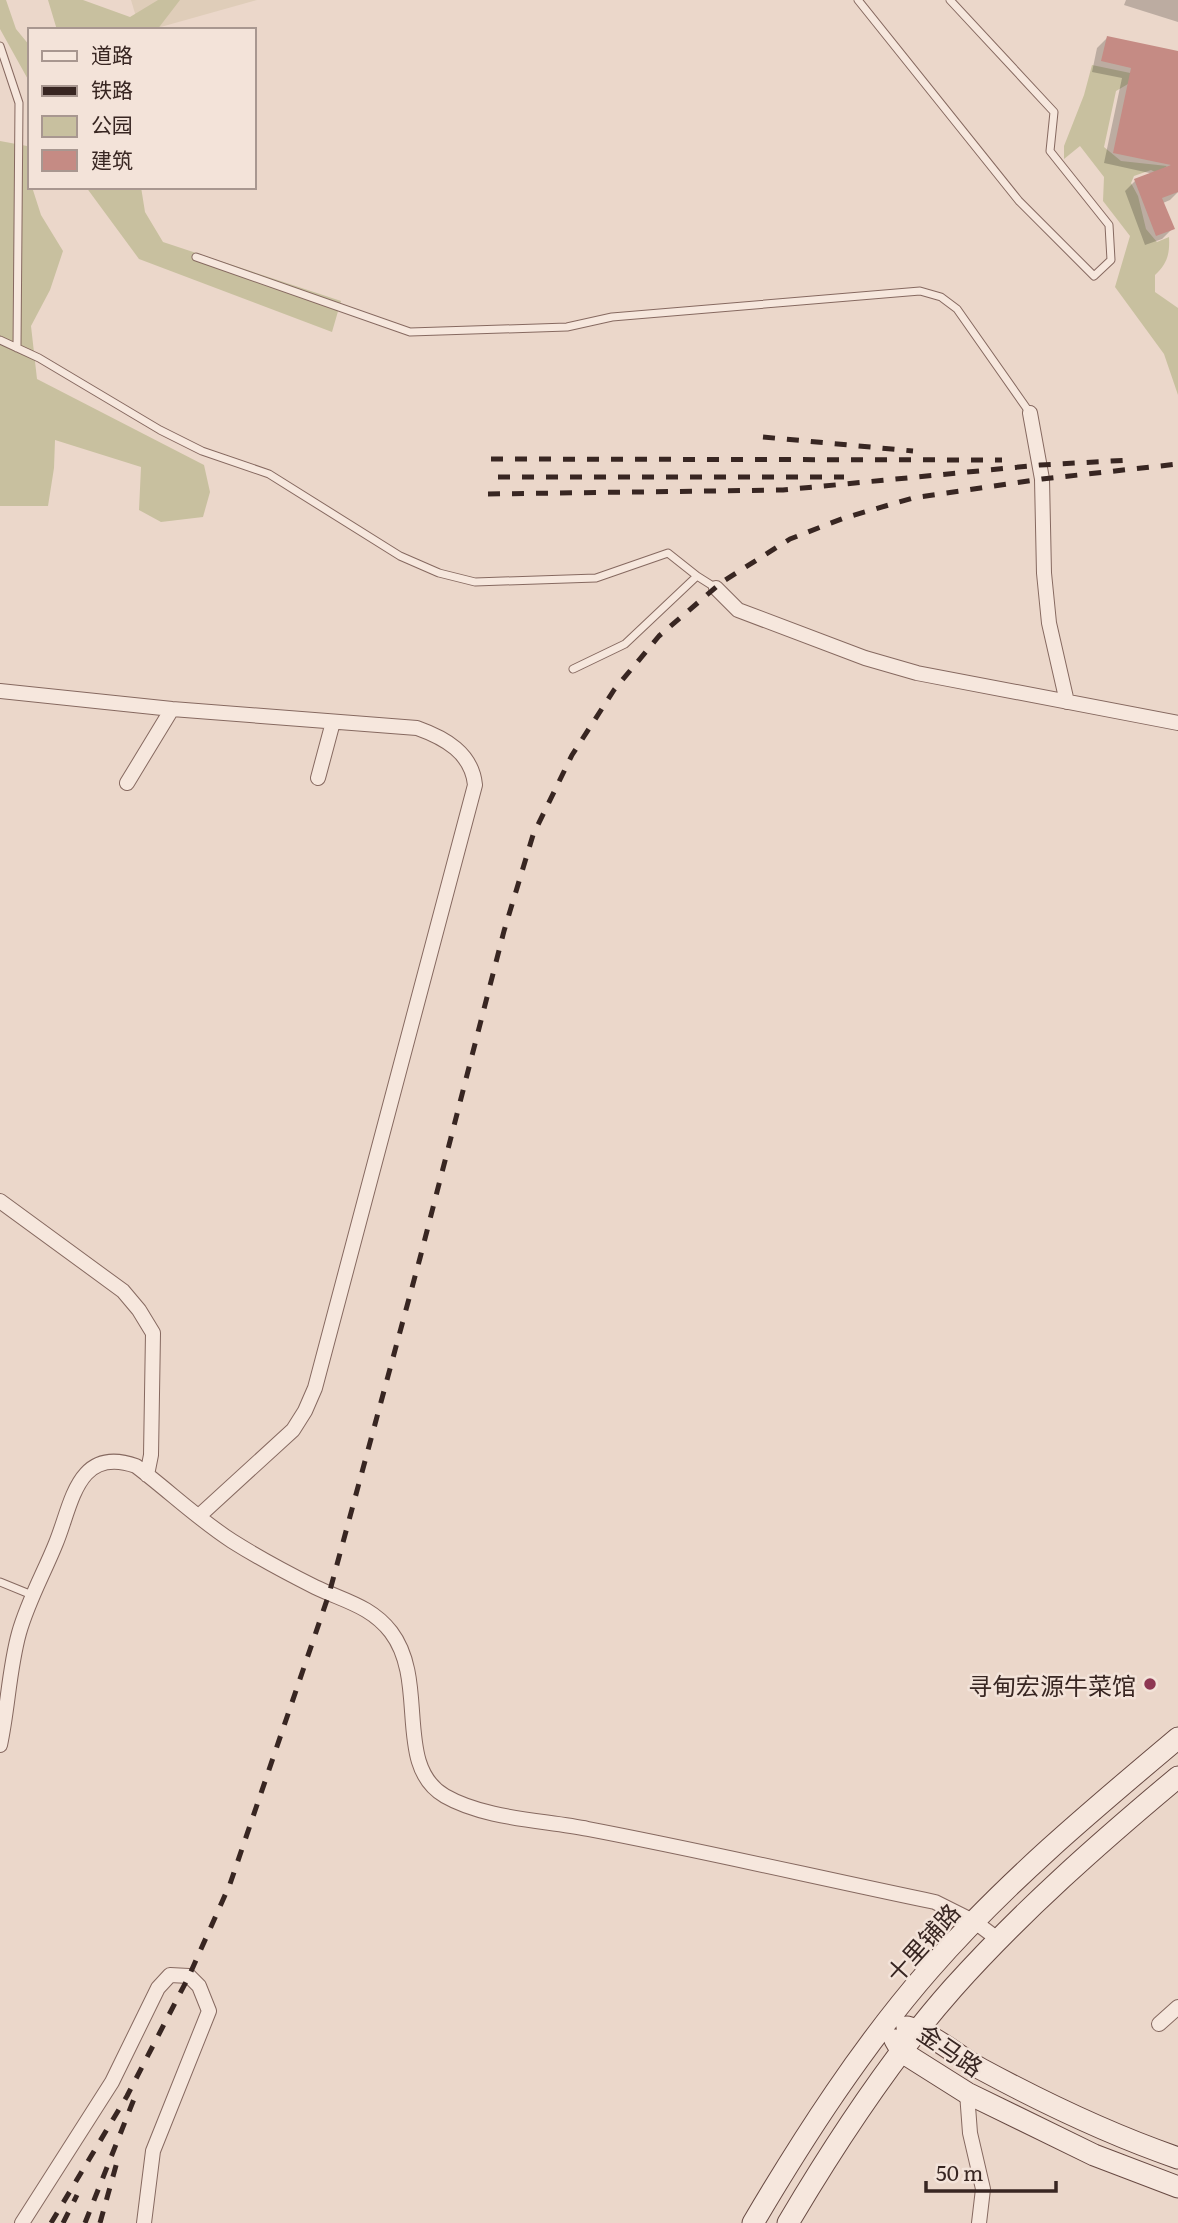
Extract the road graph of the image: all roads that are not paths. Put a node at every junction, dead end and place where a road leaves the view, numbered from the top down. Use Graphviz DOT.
graph roads {
  1 [pos="858,0"];
  2 [pos="950,0"];
  3 [pos="0,46"];
  4 [pos="196,257"];
  5 [pos="0,340"];
  6 [pos="17,348"];
  7 [pos="1030,413"];
  8 [pos="697,576"];
  9 [pos="716,588"];
  10 [pos="573,668"];
  11 [pos="0,691"];
  12 [pos="1067,702"];
  13 [pos="172,709"];
  14 [pos="333,722"];
  15 [pos="1178,723"];
  16 [pos="318,778"];
  17 [pos="127,783"];
  18 [pos="0,1201"];
  19 [pos="147,1475"];
  20 [pos="199,1517"];
  21 [pos="0,1581"];
  22 [pos="32,1595"];
  23 [pos="1178,1738"];
  24 [pos="0,1745"];
  25 [pos="1178,1777"];
  26 [pos="975,1922"];
  27 [pos="999,1940"];
  28 [pos="1178,2007"];
  29 [pos="886,2022"];
  30 [pos="1159,2024"];
  31 [pos="919,2030"];
  32 [pos="902,2052"];
  33 [pos="967,2093"];
  34 [pos="1178,2158"];
  35 [pos="1178,2187"];
  36 [pos="22,2223"];
  37 [pos="144,2223"];
  38 [pos="753,2223"];
  39 [pos="788,2223"];
  40 [pos="979,2223"];
  1 -- 2 [label="lane"];
  3 -- 6 [label="lane"];
  4 -- 7 [label="lane"];
  5 -- 6 [label="lane"];
  6 -- 8 [label="lane"];
  7 -- 12 [label="street"];
  8 -- 9 [label="lane"];
  8 -- 10 [label="lane"];
  9 -- 12 [label="street"];
  11 -- 13 [label="street"];
  12 -- 15 [label="street"];
  13 -- 14 [label="street"];
  13 -- 17 [label="street"];
  14 -- 16 [label="street"];
  14 -- 20 [label="street"];
  18 -- 19 [label="street"];
  19 -- 20 [label="street"];
  19 -- 22 [label="street"];
  20 -- 26 [label="street"];
  21 -- 22 [label="lane"];
  22 -- 24 [label="street"];
  23 -- 26 [label="main road, 十里铺路"];
  25 -- 27 [label="main road"];
  26 -- 27 [label="street"];
  26 -- 29 [label="main road, 十里铺路"];
  27 -- 31 [label="main road"];
  28 -- 30 [label="street"];
  29 -- 31 [label="main road, 金马路"];
  29 -- 32 [label="main road, 金马路"];
  29 -- 38 [label="main road, 十里铺路"];
  31 -- 32 [label="main road"];
  31 -- 34 [label="main road, 金马路"];
  32 -- 33 [label="main road, 金马路"];
  32 -- 39 [label="main road"];
  33 -- 35 [label="main road, 金马路"];
  33 -- 40 [label="street"];
  36 -- 37 [label="street"];
}
